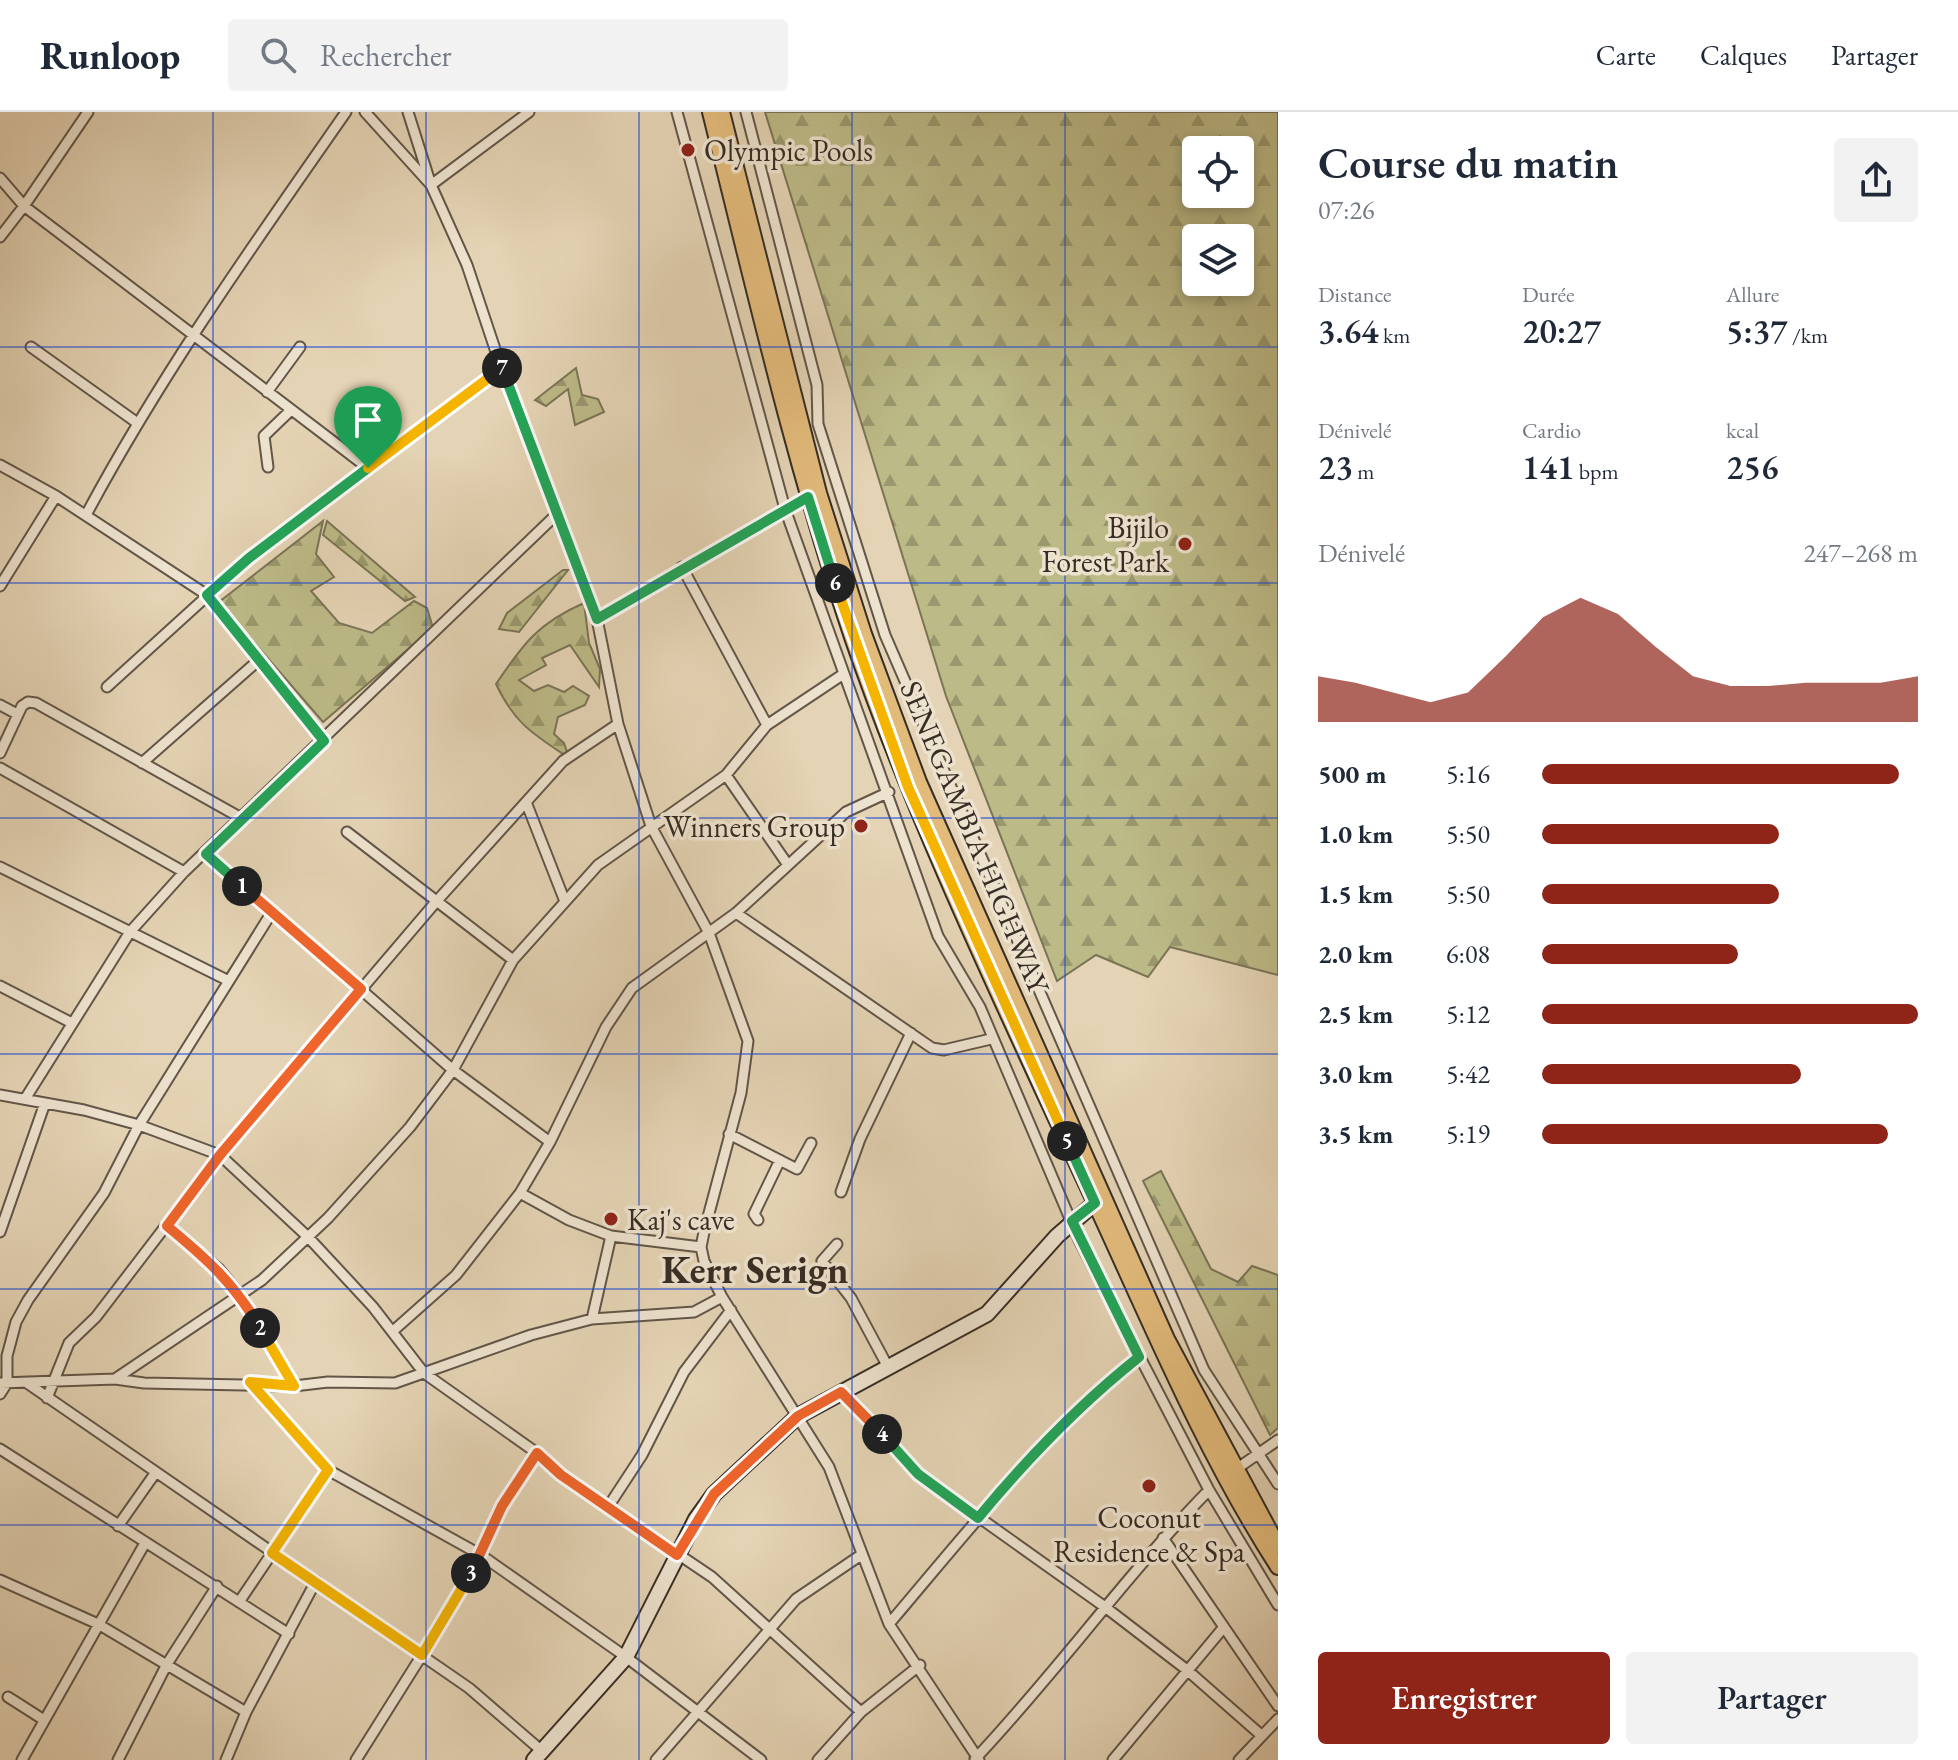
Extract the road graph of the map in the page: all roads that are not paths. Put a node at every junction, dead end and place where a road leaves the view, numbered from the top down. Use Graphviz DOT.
graph roads {
  1 [pos="88,112"];
  2 [pos="346,112"];
  3 [pos="365,112"];
  4 [pos="408,112"];
  5 [pos="529,112"];
  6 [pos="677,112"];
  7 [pos="710,112"];
  8 [pos="722,112"];
  9 [pos="746,112"];
  10 [pos="415,134"];
  11 [pos="397,146"];
  12 [pos="0,178"];
  13 [pos="431,185"];
  14 [pos="24,206"];
  15 [pos="0,237"];
  16 [pos="192,335"];
  17 [pos="31,347"];
  18 [pos="300,347"];
  19 [pos="501,367"];
  20 [pos="267,392"];
  21 [pos="291,410"];
  22 [pos="136,422"];
  23 [pos="0,465"];
  24 [pos="268,467"];
  25 [pos="368,468"];
  26 [pos="56,496"];
  27 [pos="808,497"];
  28 [pos="785,509"];
  29 [pos="557,514"];
  30 [pos="86,515"];
  31 [pos="682,567"];
  32 [pos="0,586"];
  33 [pos="207,595"];
  34 [pos="597,619"];
  35 [pos="260,659"];
  36 [pos="842,675"];
  37 [pos="107,687"];
  38 [pos="0,705"];
  39 [pos="17,714"];
  40 [pos="618,724"];
  41 [pos="767,725"];
  42 [pos="324,741"];
  43 [pos="0,753"];
  44 [pos="142,763"];
  45 [pos="0,768"];
  46 [pos="726,775"];
  47 [pos="889,792"];
  48 [pos="526,802"];
  49 [pos="243,819"];
  50 [pos="651,826"];
  51 [pos="347,832"];
  52 [pos="206,854"];
  53 [pos="788,865"];
  54 [pos="0,867"];
  55 [pos="184,872"];
  56 [pos="564,899"];
  57 [pos="435,903"];
  58 [pos="272,912"];
  59 [pos="736,913"];
  60 [pos="130,932"];
  61 [pos="709,933"];
  62 [pos="513,960"];
  63 [pos="229,981"];
  64 [pos="0,986"];
  65 [pos="361,989"];
  66 [pos="70,1022"];
  67 [pos="911,1033"];
  68 [pos="991,1039"];
  69 [pos="453,1070"];
  70 [pos="0,1095"];
  71 [pos="25,1099"];
  72 [pos="45,1103"];
  73 [pos="139,1125"];
  74 [pos="729,1134"];
  75 [pos="550,1142"];
  76 [pos="811,1143"];
  77 [pos="220,1155"];
  78 [pos="780,1160"];
  79 [pos="841,1192"];
  80 [pos="520,1193"];
  81 [pos="1095,1203"];
  82 [pos="758,1220"];
  83 [pos="1072,1221"];
  84 [pos="167,1226"];
  85 [pos="0,1232"];
  86 [pos="611,1236"];
  87 [pos="308,1237"];
  88 [pos="837,1244"];
  89 [pos="701,1247"];
  90 [pos="241,1296"];
  91 [pos="722,1297"];
  92 [pos="731,1310"];
  93 [pos="592,1319"];
  94 [pos="393,1331"];
  95 [pos="1139,1357"];
  96 [pos="888,1367"];
  97 [pos="424,1373"];
  98 [pos="115,1379"];
  99 [pos="51,1381"];
  100 [pos="250,1382"];
  101 [pos="4,1383"];
  102 [pos="27,1383"];
  103 [pos="294,1386"];
  104 [pos="841,1392"];
  105 [pos="0,1394"];
  106 [pos="47,1398"];
  107 [pos="798,1416"];
  108 [pos="1278,1440"];
  109 [pos="0,1449"];
  110 [pos="537,1453"];
  111 [pos="1259,1456"];
  112 [pos="328,1470"];
  113 [pos="1235,1470"];
  114 [pos="156,1472"];
  115 [pos="1278,1484"];
  116 [pos="1209,1490"];
  117 [pos="608,1507"];
  118 [pos="978,1518"];
  119 [pos="118,1526"];
  120 [pos="1163,1538"];
  121 [pos="145,1543"];
  122 [pos="1278,1546"];
  123 [pos="272,1553"];
  124 [pos="481,1555"];
  125 [pos="677,1555"];
  126 [pos="861,1555"];
  127 [pos="1278,1567"];
  128 [pos="0,1580"];
  129 [pos="316,1581"];
  130 [pos="217,1586"];
  131 [pos="239,1602"];
  132 [pos="1278,1605"];
  133 [pos="1105,1607"];
  134 [pos="98,1624"];
  135 [pos="889,1624"];
  136 [pos="769,1627"];
  137 [pos="1224,1627"];
  138 [pos="289,1634"];
  139 [pos="422,1655"];
  140 [pos="626,1657"];
  141 [pos="167,1664"];
  142 [pos="920,1665"];
  143 [pos="1187,1670"];
  144 [pos="8,1697"];
  145 [pos="1278,1706"];
  146 [pos="696,1710"];
  147 [pos="246,1712"];
  148 [pos="861,1712"];
  149 [pos="1278,1719"];
  150 [pos="44,1720"];
  151 [pos="1261,1735"];
  152 [pos="538,1756"];
  153 [pos="230,1758"];
  154 [pos="977,1759"];
  155 [pos="22,1760"];
  156 [pos="118,1760"];
  157 [pos="356,1760"];
  158 [pos="656,1760"];
  159 [pos="761,1760"];
  160 [pos="818,1760"];
  161 [pos="1113,1760"];
  162 [pos="1239,1760"];
  1 -- 14 [label="street"];
  2 -- 16 [label="street"];
  3 -- 11 [label="street"];
  4 -- 10 [label="street"];
  5 -- 13 [label="street"];
  6 -- 28 [label="street"];
  7 -- 27 [label="main road, SENEGAMBIA HIGHWAY"];
  8 -- 113 [label="main road, SENEGAMBIA HIGHWAY"];
  9 -- 111 [label="street"];
  10 -- 11 [label="street"];
  10 -- 13 [label="street"];
  11 -- 13 [label="street"];
  12 -- 14 [label="street"];
  13 -- 19 [label="street"];
  14 -- 15 [label="street"];
  14 -- 16 [label="street"];
  16 -- 20 [label="street"];
  16 -- 22 [label="street"];
  17 -- 22 [label="street"];
  18 -- 20 [label="street"];
  19 -- 25 [label="street"];
  19 -- 29 [label="street"];
  20 -- 21 [label="street"];
  21 -- 24 [label="street"];
  21 -- 25 [label="street"];
  22 -- 30 [label="street"];
  23 -- 26 [label="street"];
  25 -- 33 [label="street"];
  26 -- 30 [label="street"];
  26 -- 32 [label="street"];
  27 -- 28 [label="street"];
  27 -- 81 [label="main road, SENEGAMBIA HIGHWAY"];
  28 -- 31 [label="street"];
  28 -- 36 [label="street"];
  29 -- 34 [label="street"];
  29 -- 42 [label="street"];
  30 -- 33 [label="street"];
  31 -- 34 [label="street"];
  31 -- 41 [label="street"];
  33 -- 35 [label="street"];
  33 -- 37 [label="street"];
  34 -- 40 [label="street"];
  35 -- 42 [label="street"];
  35 -- 44 [label="street"];
  36 -- 41 [label="street"];
  36 -- 47 [label="street"];
  38 -- 39 [label="street"];
  39 -- 43 [label="street"];
  39 -- 44 [label="street"];
  40 -- 48 [label="street"];
  40 -- 50 [label="street"];
  41 -- 46 [label="street"];
  42 -- 49 [label="street"];
  44 -- 49 [label="street"];
  45 -- 55 [label="street"];
  46 -- 50 [label="street"];
  46 -- 53 [label="street"];
  47 -- 53 [label="street"];
  47 -- 68 [label="street"];
  48 -- 56 [label="street"];
  48 -- 57 [label="street"];
  49 -- 52 [label="street"];
  50 -- 56 [label="street"];
  50 -- 61 [label="street"];
  51 -- 57 [label="street"];
  52 -- 55 [label="street"];
  52 -- 58 [label="street"];
  53 -- 59 [label="street"];
  54 -- 60 [label="street"];
  55 -- 60 [label="street"];
  56 -- 62 [label="street"];
  57 -- 62 [label="street"];
  57 -- 65 [label="street"];
  58 -- 63 [label="street"];
  58 -- 65 [label="street"];
  59 -- 61 [label="street"];
  59 -- 67 [label="street"];
  60 -- 63 [label="street"];
  60 -- 66 [label="street"];
  61 -- 74 [label="street"];
  61 -- 75 [label="street"];
  62 -- 69 [label="street"];
  63 -- 73 [label="street"];
  64 -- 66 [label="street"];
  65 -- 69 [label="street"];
  65 -- 77 [label="street"];
  66 -- 71 [label="street"];
  67 -- 68 [label="street"];
  67 -- 79 [label="street"];
  68 -- 83 [label="street"];
  69 -- 75 [label="street"];
  69 -- 87 [label="street"];
  70 -- 71 [label="street"];
  71 -- 72 [label="street"];
  72 -- 73 [label="street"];
  72 -- 85 [label="street"];
  73 -- 77 [label="street"];
  73 -- 101 [label="street"];
  74 -- 78 [label="street"];
  74 -- 89 [label="street"];
  75 -- 80 [label="street"];
  76 -- 78 [label="street"];
  77 -- 84 [label="street"];
  77 -- 87 [label="street"];
  78 -- 82 [label="street"];
  80 -- 86 [label="street"];
  80 -- 94 [label="street"];
  81 -- 83 [label="street"];
  81 -- 127 [label="main road, SENEGAMBIA HIGHWAY"];
  83 -- 95 [label="street"];
  83 -- 96 [label="street"];
  84 -- 90 [label="street"];
  84 -- 99 [label="street"];
  86 -- 89 [label="street"];
  86 -- 93 [label="street"];
  87 -- 90 [label="street"];
  87 -- 94 [label="street"];
  88 -- 96 [label="street"];
  89 -- 91 [label="street"];
  90 -- 98 [label="street"];
  90 -- 103 [label="street"];
  91 -- 92 [label="street"];
  91 -- 93 [label="street"];
  92 -- 107 [label="street"];
  92 -- 117 [label="street"];
  93 -- 97 [label="street"];
  94 -- 97 [label="street"];
  95 -- 116 [label="street"];
  95 -- 118 [label="street"];
  96 -- 104 [label="street"];
  97 -- 103 [label="street"];
  97 -- 110 [label="street"];
  98 -- 99 [label="street"];
  98 -- 100 [label="street"];
  99 -- 102 [label="street"];
  99 -- 106 [label="street"];
  100 -- 103 [label="street"];
  100 -- 112 [label="street"];
  101 -- 102 [label="street"];
  101 -- 105 [label="street"];
  102 -- 106 [label="street"];
  104 -- 107 [label="street"];
  104 -- 118 [label="street"];
  106 -- 114 [label="street"];
  107 -- 125 [label="street"];
  107 -- 126 [label="street"];
  108 -- 111 [label="street"];
  109 -- 119 [label="street"];
  110 -- 117 [label="street"];
  110 -- 124 [label="street"];
  111 -- 113 [label="street"];
  111 -- 115 [label="street"];
  112 -- 123 [label="street"];
  112 -- 124 [label="street"];
  113 -- 122 [label="main road, SENEGAMBIA HIGHWAY"];
  114 -- 119 [label="street"];
  114 -- 123 [label="street"];
  116 -- 120 [label="street"];
  116 -- 132 [label="street"];
  117 -- 125 [label="street"];
  118 -- 133 [label="street"];
  118 -- 135 [label="street"];
  119 -- 121 [label="street"];
  120 -- 133 [label="street"];
  120 -- 137 [label="street"];
  121 -- 130 [label="street"];
  121 -- 134 [label="street"];
  123 -- 129 [label="street"];
  123 -- 131 [label="street"];
  124 -- 139 [label="street"];
  124 -- 140 [label="street"];
  125 -- 136 [label="street"];
  125 -- 140 [label="street"];
  126 -- 135 [label="street"];
  126 -- 136 [label="street"];
  128 -- 134 [label="street"];
  129 -- 138 [label="street"];
  129 -- 139 [label="street"];
  130 -- 131 [label="street"];
  130 -- 141 [label="street"];
  131 -- 138 [label="street"];
  133 -- 143 [label="street"];
  133 -- 154 [label="street"];
  134 -- 141 [label="street"];
  134 -- 150 [label="street"];
  135 -- 142 [label="street"];
  136 -- 146 [label="street"];
  136 -- 148 [label="street"];
  137 -- 143 [label="street"];
  137 -- 145 [label="street"];
  138 -- 147 [label="street"];
  139 -- 152 [label="street"];
  139 -- 157 [label="street"];
  140 -- 146 [label="street"];
  140 -- 152 [label="street"];
  141 -- 147 [label="street"];
  141 -- 156 [label="street"];
  142 -- 148 [label="street"];
  142 -- 154 [label="street"];
  143 -- 151 [label="street"];
  143 -- 161 [label="street"];
  144 -- 150 [label="street"];
  146 -- 158 [label="street"];
  146 -- 159 [label="street"];
  147 -- 153 [label="street"];
  148 -- 160 [label="street"];
  149 -- 151 [label="street"];
  150 -- 155 [label="street"];
  151 -- 162 [label="street"];
}
